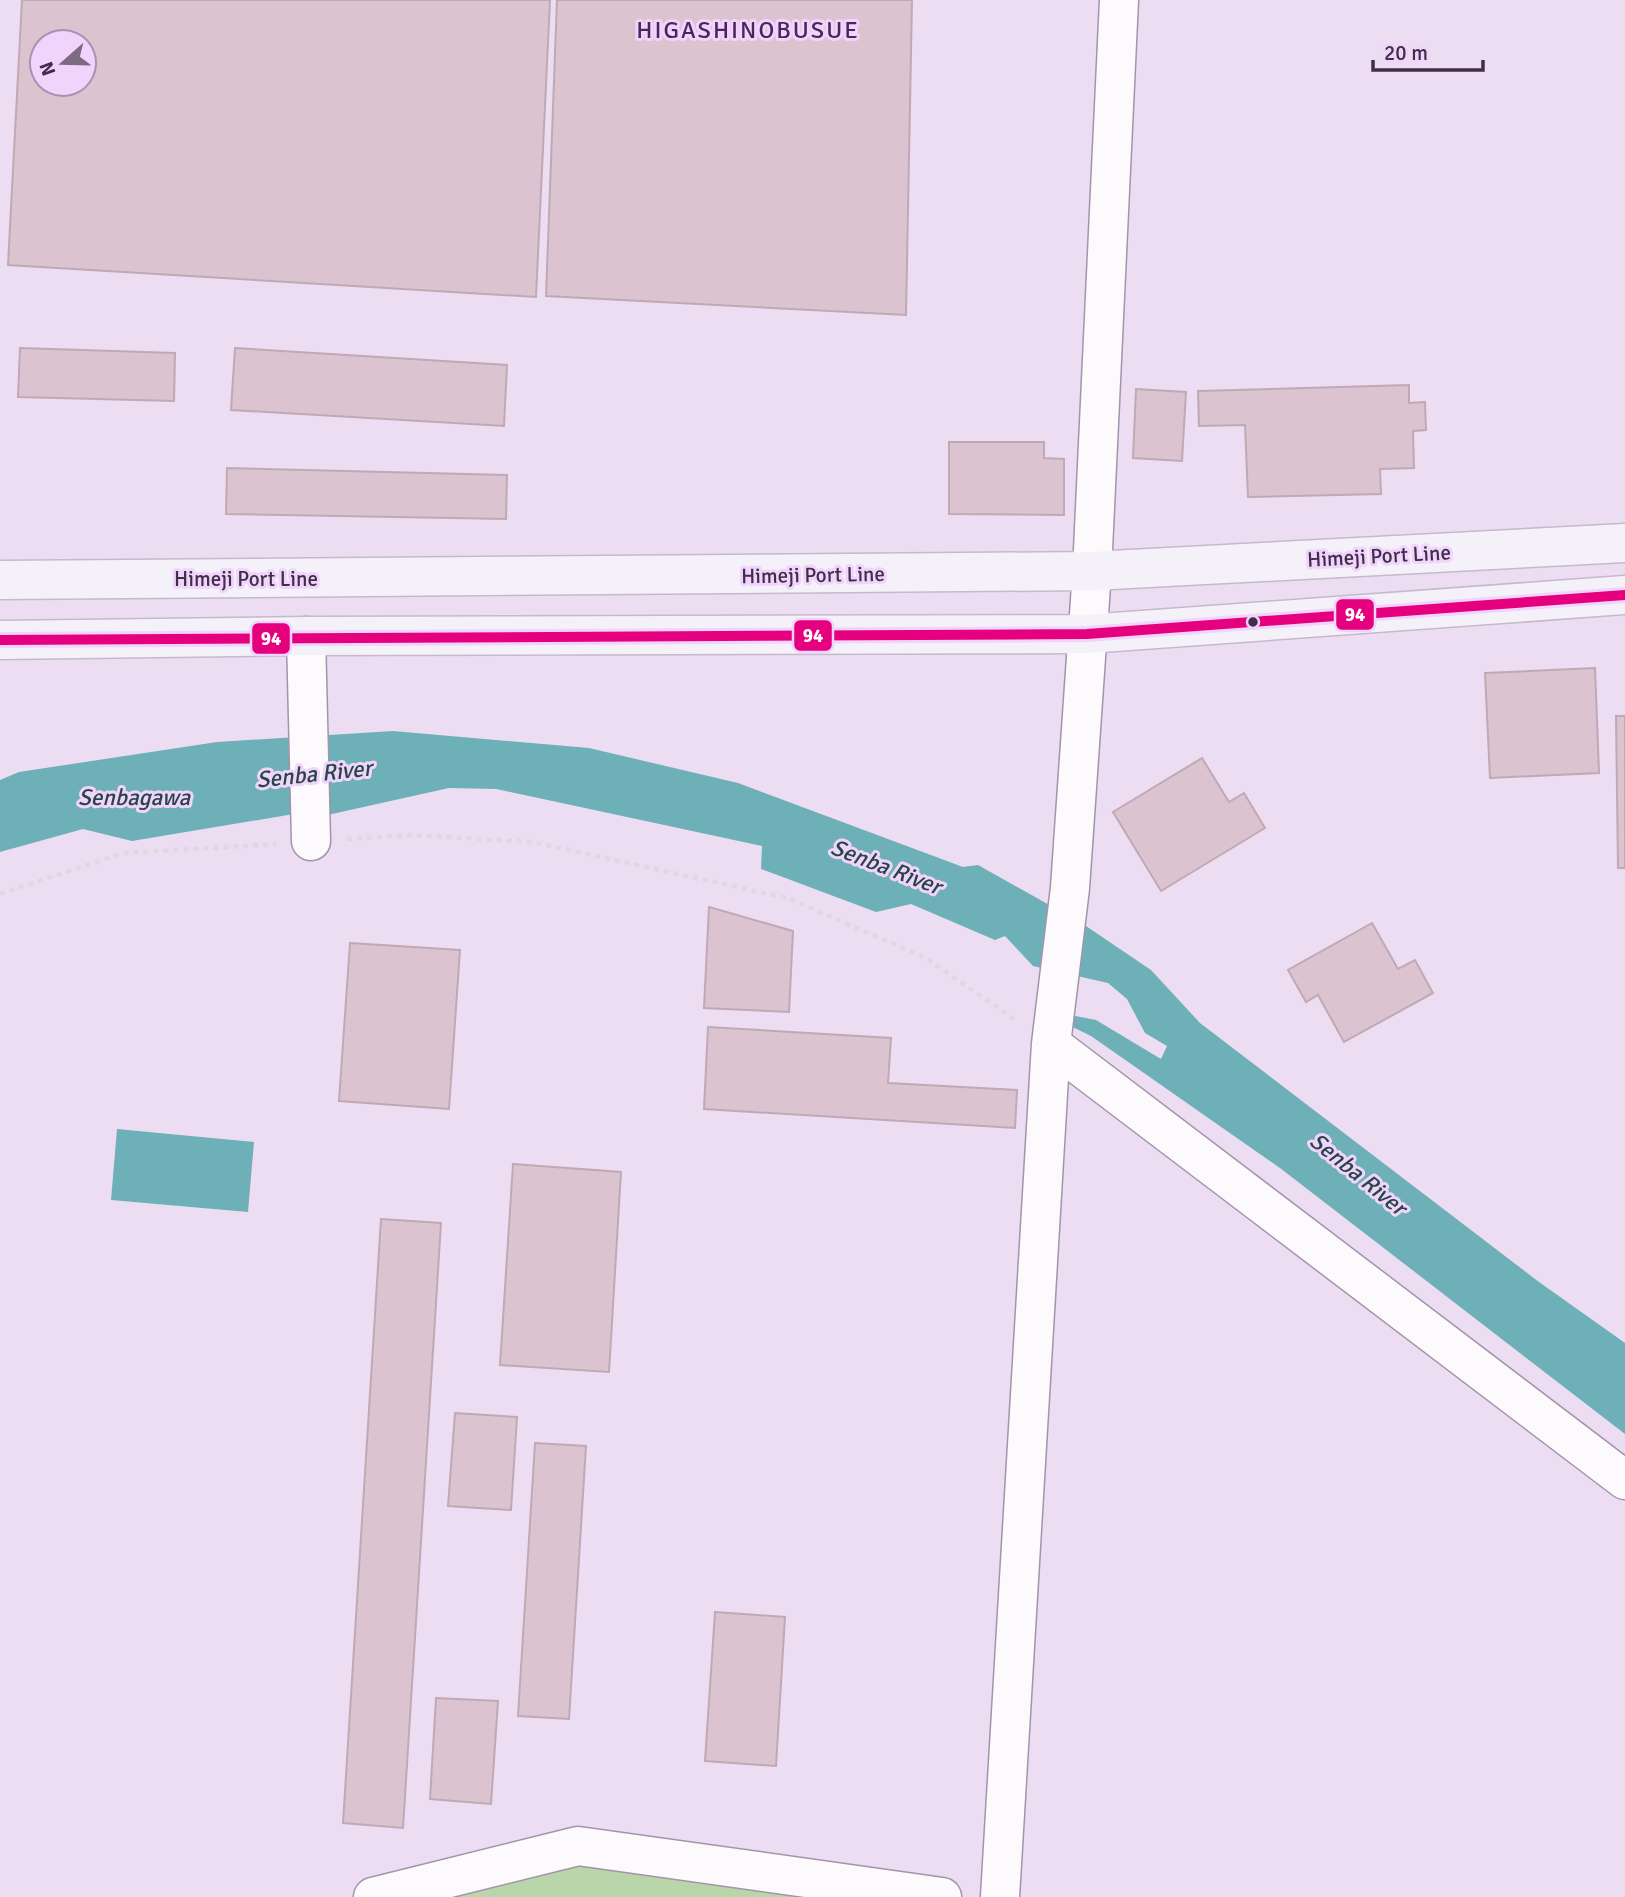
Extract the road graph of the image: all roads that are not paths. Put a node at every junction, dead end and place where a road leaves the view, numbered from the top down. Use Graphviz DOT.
graph roads {
  1 [pos="1119,0"];
  2 [pos="1625,543"];
  3 [pos="1092,571"];
  4 [pos="0,580"];
  5 [pos="1625,595"];
  6 [pos="1087,635"];
  7 [pos="306,636"];
  8 [pos="0,640"];
  9 [pos="312,841"];
  10 [pos="1051,1044"];
  11 [pos="1625,1480"];
  12 [pos="373,1897"];
  13 [pos="942,1897"];
  14 [pos="1000,1897"];
  1 -- 3 [label="street"];
  2 -- 3 [label="main road, Himeji Port Line"];
  3 -- 4 [label="main road, Himeji Port Line"];
  3 -- 6 [label="street"];
  5 -- 6 [label="main road"];
  6 -- 7 [label="main road"];
  6 -- 10 [label="street"];
  7 -- 8 [label="main road"];
  7 -- 9 [label="street"];
  10 -- 11 [label="street"];
  10 -- 14 [label="street"];
  12 -- 13 [label="street"];
}
